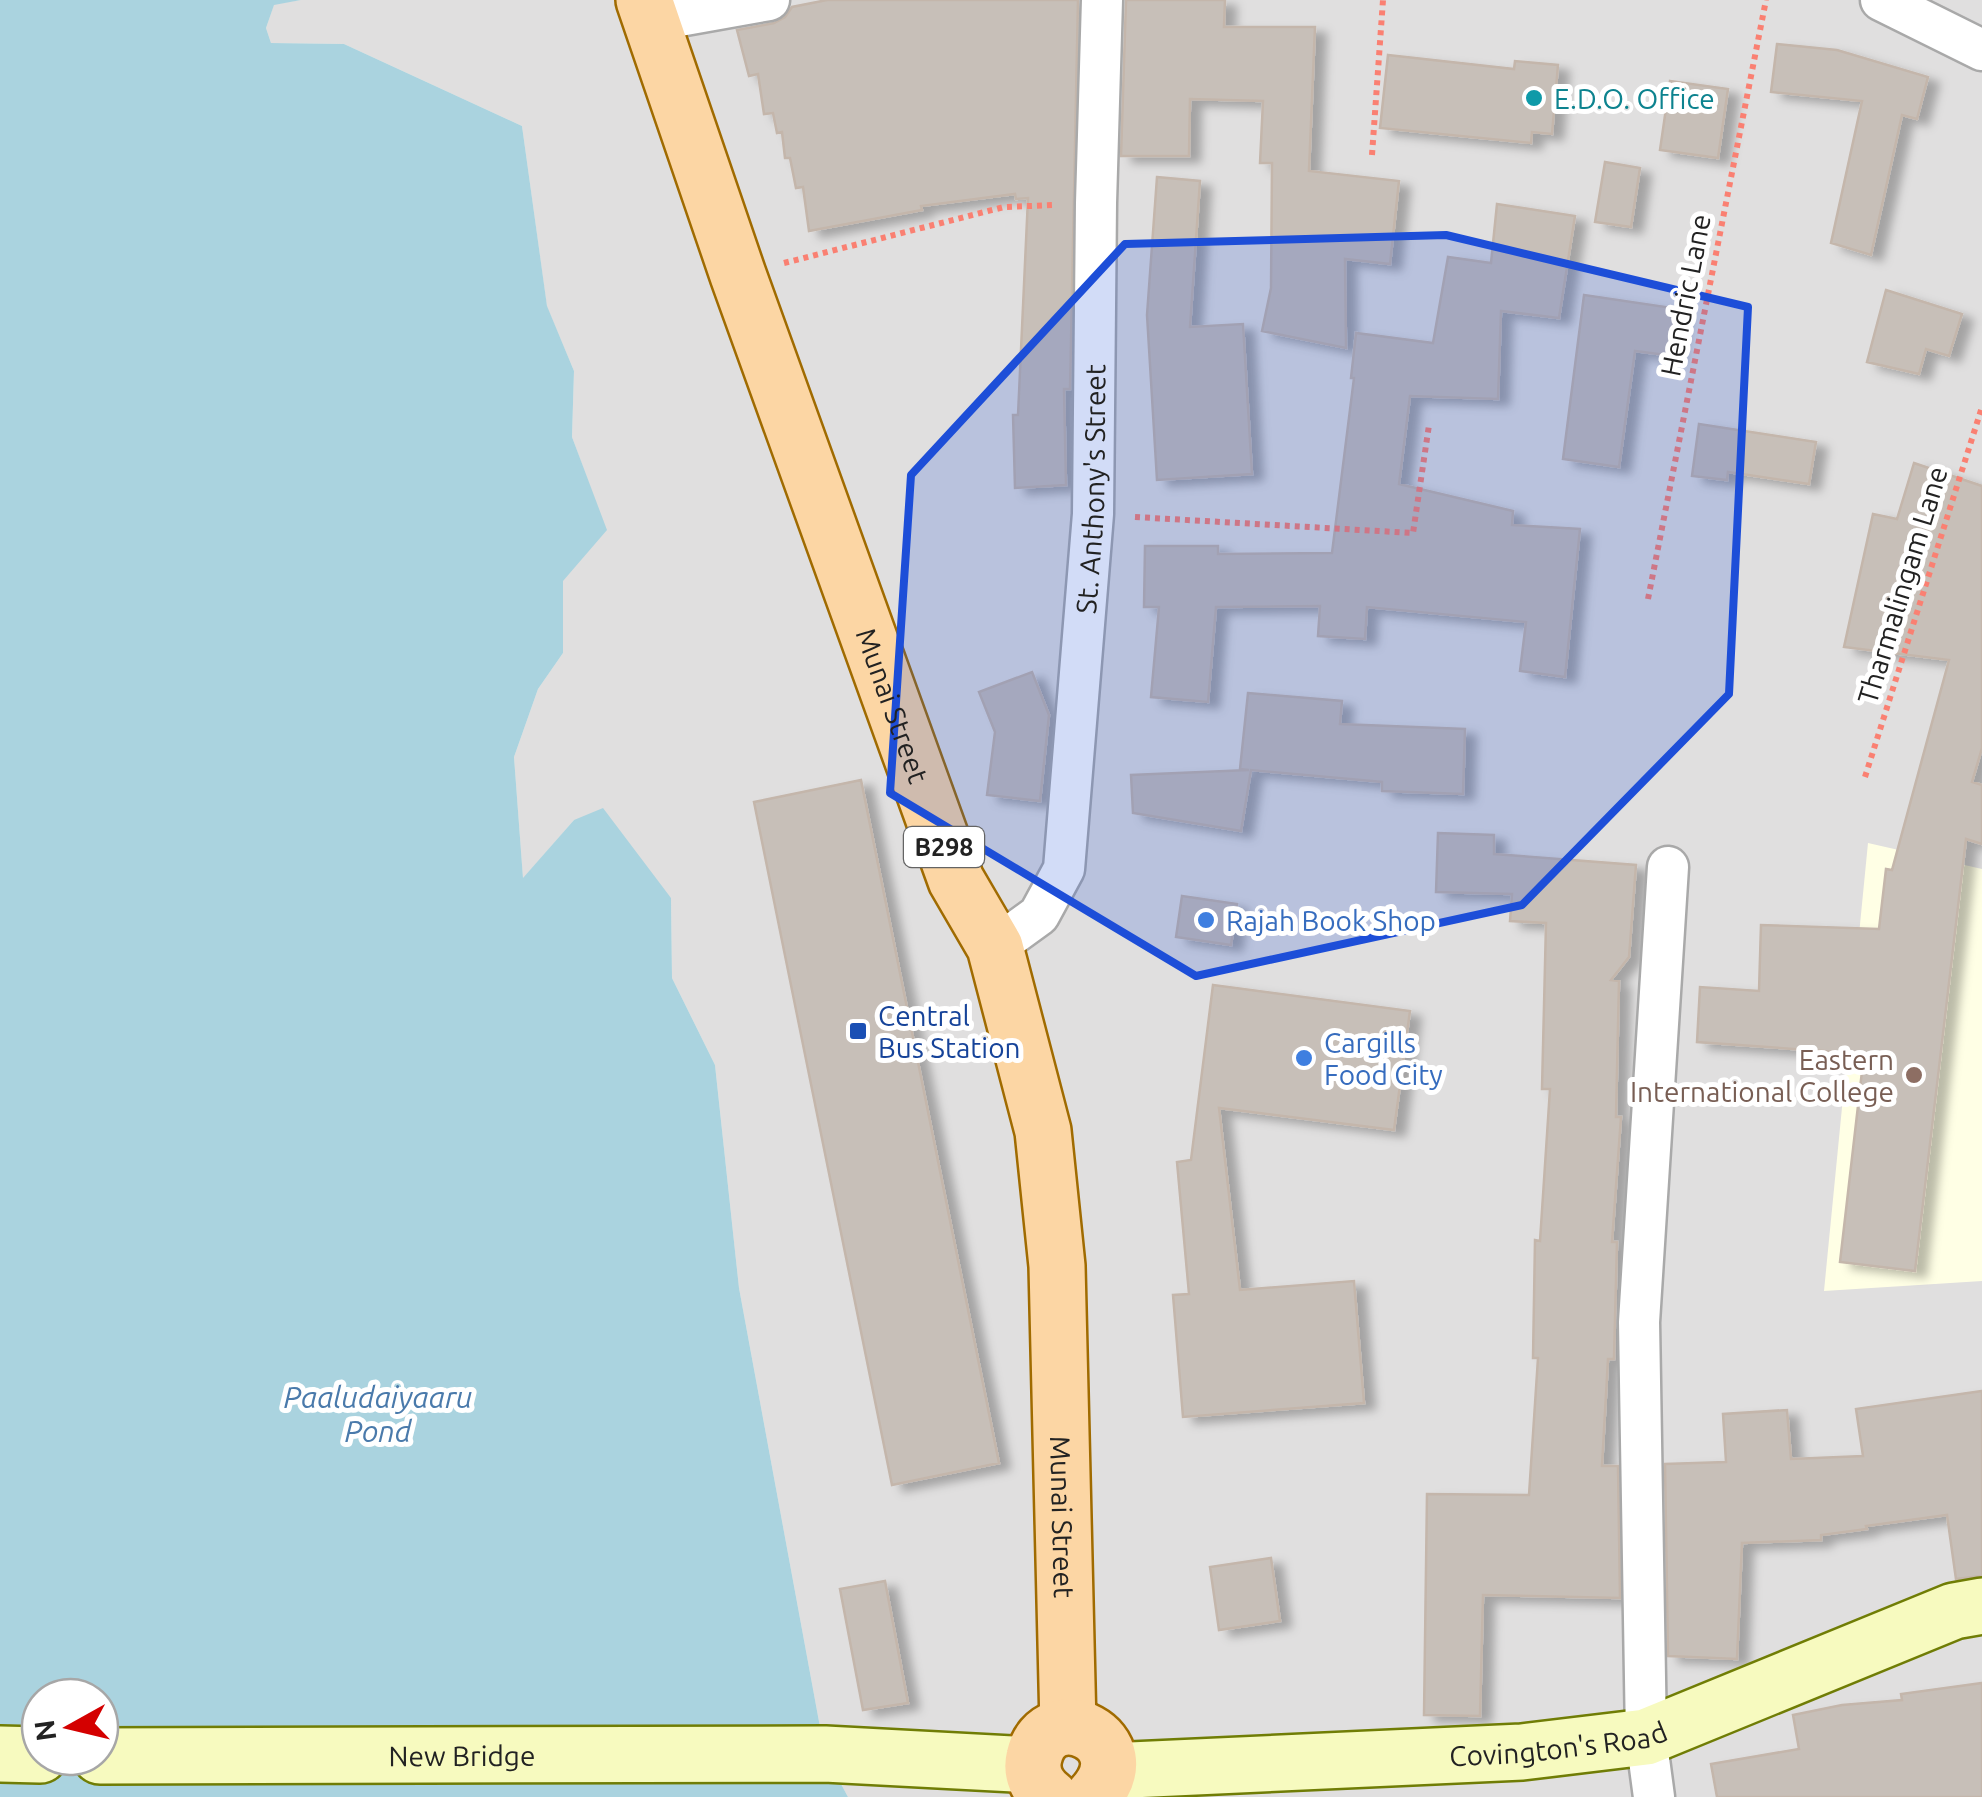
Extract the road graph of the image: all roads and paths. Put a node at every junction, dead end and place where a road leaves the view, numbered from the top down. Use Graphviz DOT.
graph roads {
  1 [pos="768,0"];
  2 [pos="1102,0"];
  3 [pos="1383,0"];
  4 [pos="1766,0"];
  5 [pos="1881,0"];
  6 [pos="647,10"];
  7 [pos="1982,50"];
  8 [pos="1372,156"];
  9 [pos="1096,204"];
  10 [pos="738,275"];
  11 [pos="1982,406"];
  12 [pos="1429,425"];
  13 [pos="1094,514"];
  14 [pos="1648,599"];
  15 [pos="1865,777"];
  16 [pos="1668,868"];
  17 [pos="995,947"];
  18 [pos="1982,1606"];
  19 [pos="1646,1737"];
  20 [pos="120,1756"];
  21 [pos="1050,1763"];
  22 [pos="1101,1784"];
  23 [pos="1654,1797"];
  1 -- 6 [label="street"];
  2 -- 9 [label="street, St. Anthony's Street"];
  3 -- 8 [label="path"];
  4 -- 14 [label="path, Hendric Lane"];
  5 -- 7 [label="street"];
  6 -- 10 [label="main road, Munai Street / B298"];
  9 -- 10 [label="path"];
  9 -- 13 [label="street, St. Anthony's Street"];
  10 -- 17 [label="main road, Munai Street / B298"];
  11 -- 15 [label="path, Tharmalingam Lane"];
  12 -- 13 [label="path"];
  13 -- 17 [label="street, St. Anthony's Street"];
  16 -- 19 [label="street"];
  17 -- 21 [label="main road, Munai Street / B298"];
  18 -- 19 [label="main road, Covington's Road"];
  19 -- 22 [label="main road, Covington's Road"];
  19 -- 23 [label="street"];
  20 -- 21 [label="main road, New Bridge"];
  21 -- 22 [label="main road"];
}
